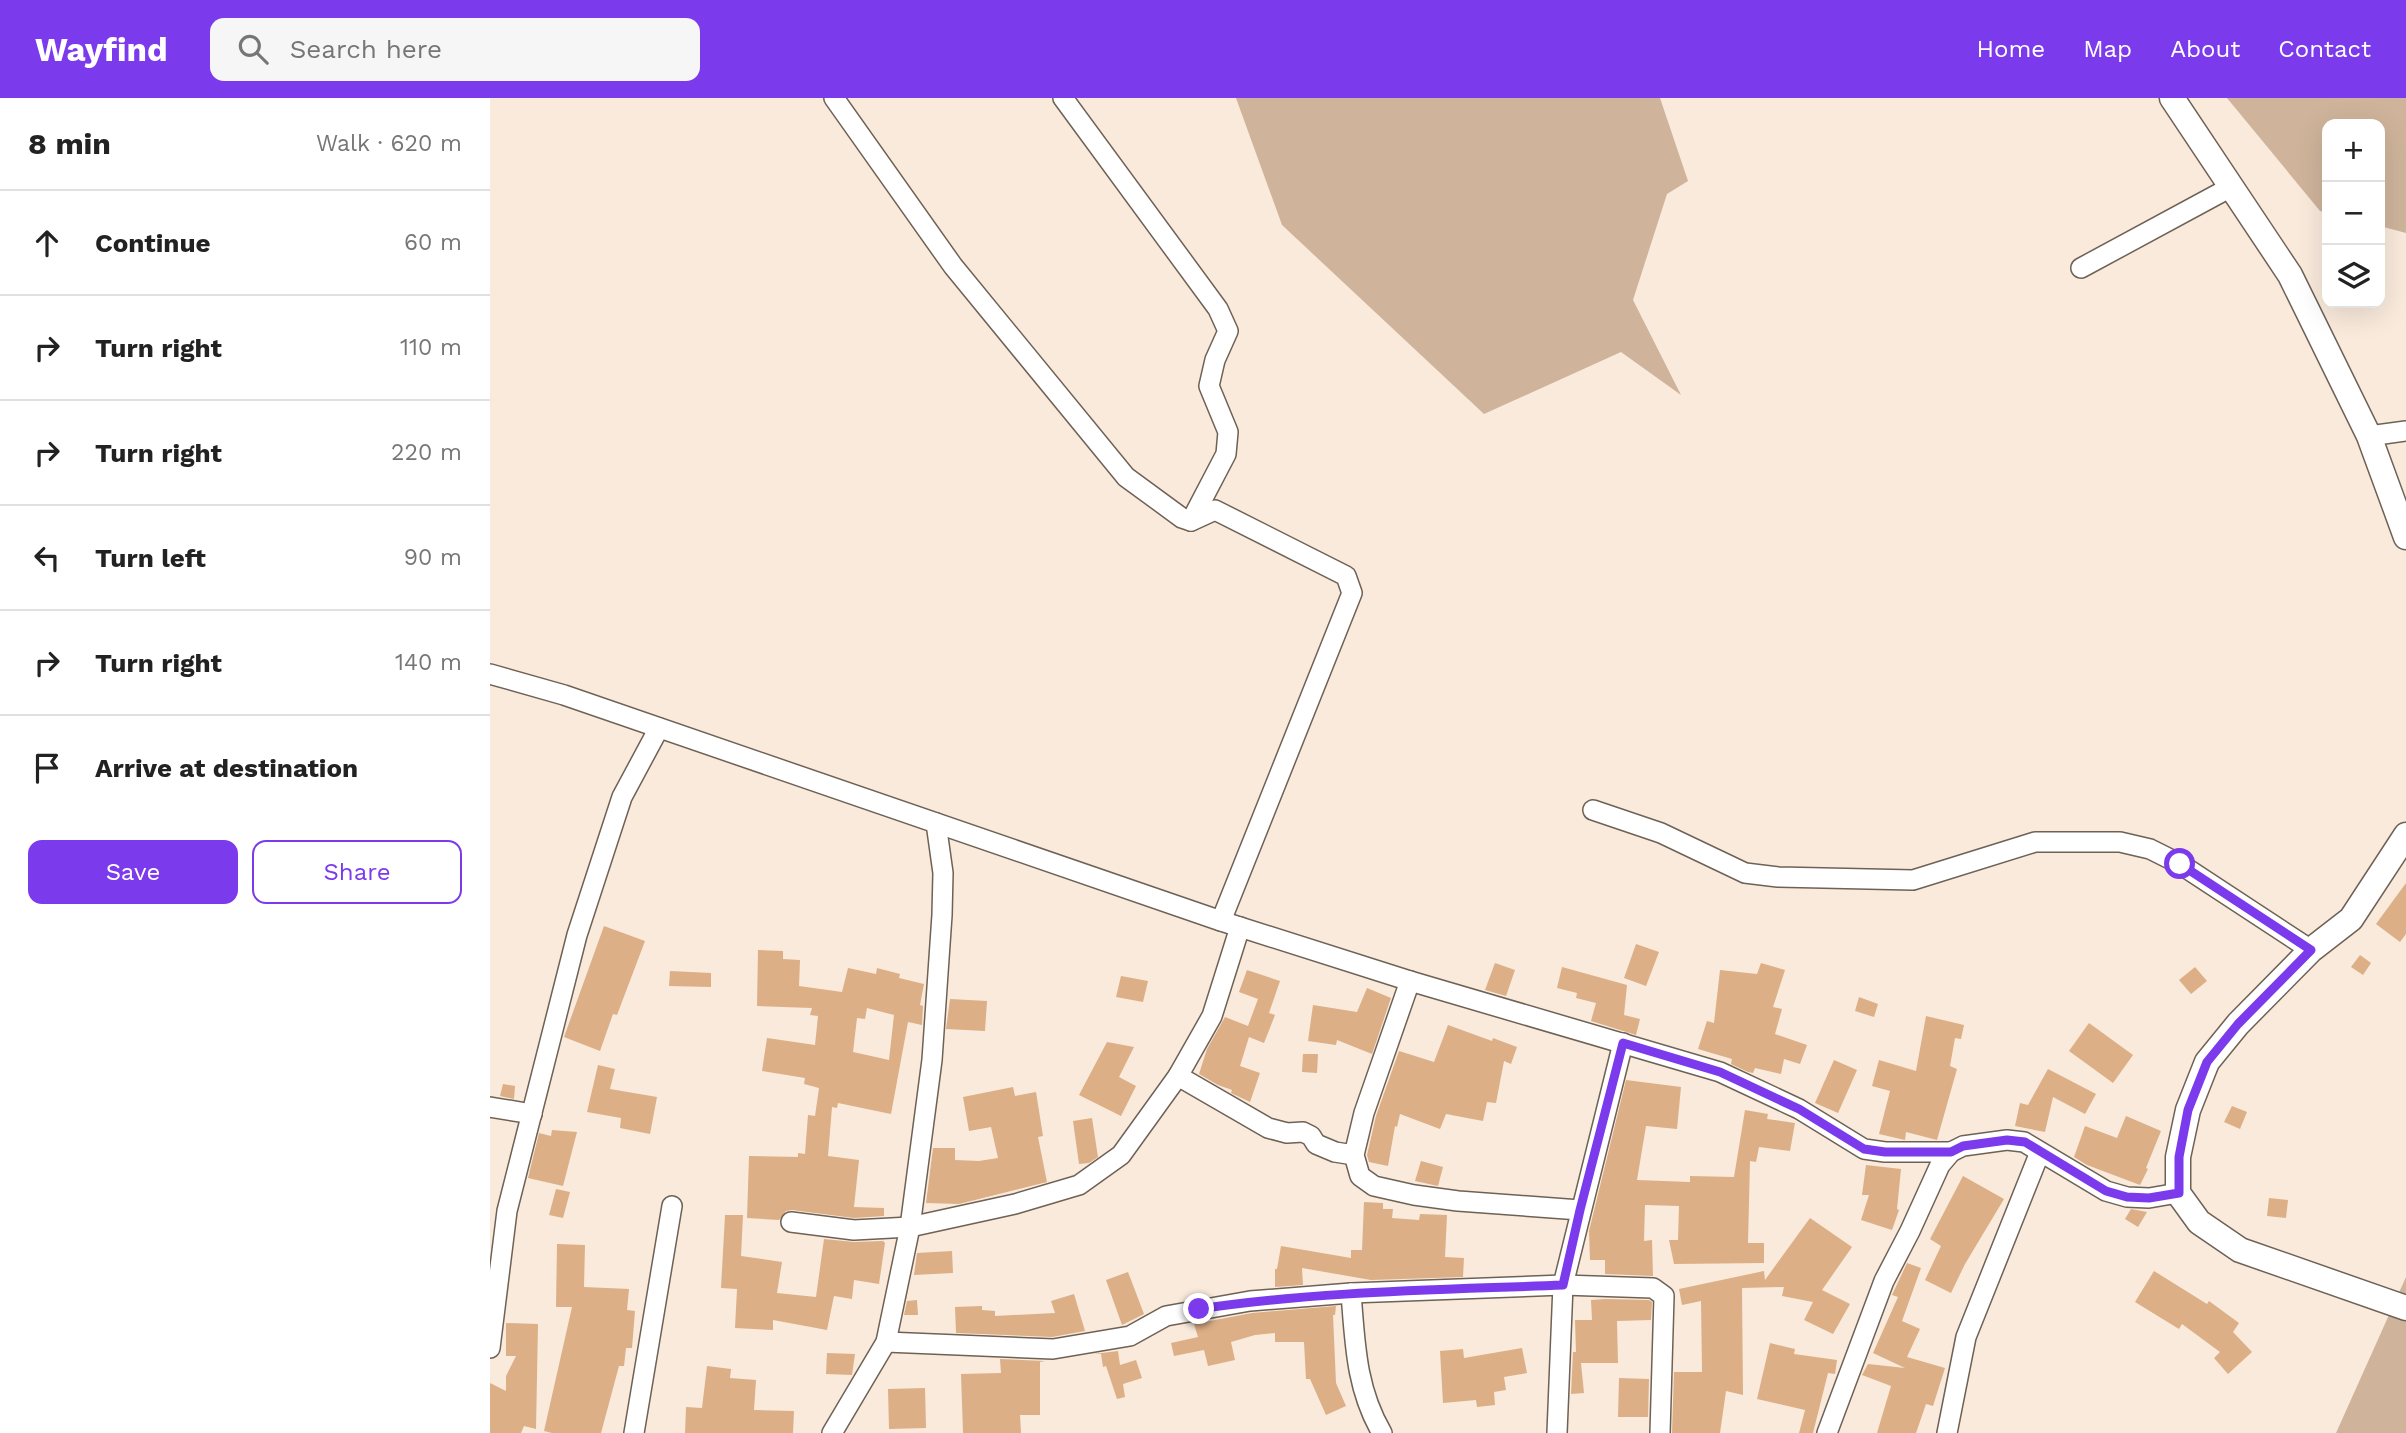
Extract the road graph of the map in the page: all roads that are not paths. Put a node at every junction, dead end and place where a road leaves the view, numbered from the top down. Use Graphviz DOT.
graph roads {
  1 [pos="834,98"];
  2 [pos="1063,98"];
  3 [pos="2172,98"];
  4 [pos="2231,187"];
  5 [pos="2081,268"];
  6 [pos="2406,431"];
  7 [pos="2369,436"];
  8 [pos="1191,521"];
  9 [pos="2406,537"];
  10 [pos="490,674"];
  11 [pos="659,728"];
  12 [pos="1593,810"];
  13 [pos="936,823"];
  14 [pos="2406,835"];
  15 [pos="1231,924"];
  16 [pos="2311,950"];
  17 [pos="1410,981"];
  18 [pos="1623,1043"];
  19 [pos="1178,1076"];
  20 [pos="490,1107"];
  21 [pos="532,1114"];
  22 [pos="1951,1152"];
  23 [pos="2040,1152"];
  24 [pos="1354,1154"];
  25 [pos="2179,1193"];
  26 [pos="672,1206"];
  27 [pos="1580,1210"];
  28 [pos="791,1222"];
  29 [pos="909,1227"];
  30 [pos="1563,1285"];
  31 [pos="1352,1293"];
  32 [pos="2406,1308"];
  33 [pos="886,1342"];
  34 [pos="490,1348"];
  35 [pos="634,1433"];
  36 [pos="832,1433"];
  37 [pos="1382,1433"];
  38 [pos="1557,1433"];
  39 [pos="1660,1433"];
  40 [pos="1827,1433"];
  41 [pos="1947,1433"];
  1 -- 8 [label="street"];
  2 -- 8 [label="street"];
  3 -- 4 [label="street"];
  4 -- 5 [label="street"];
  4 -- 7 [label="street"];
  6 -- 7 [label="street"];
  7 -- 9 [label="street"];
  8 -- 15 [label="street"];
  10 -- 11 [label="street"];
  11 -- 13 [label="street"];
  11 -- 21 [label="street"];
  12 -- 16 [label="street"];
  13 -- 15 [label="street"];
  13 -- 29 [label="street"];
  14 -- 16 [label="street"];
  15 -- 17 [label="street"];
  15 -- 19 [label="street"];
  16 -- 25 [label="street"];
  17 -- 18 [label="street"];
  17 -- 24 [label="street"];
  18 -- 22 [label="street"];
  18 -- 27 [label="street"];
  19 -- 24 [label="street"];
  19 -- 29 [label="street"];
  20 -- 21 [label="street"];
  21 -- 34 [label="street"];
  22 -- 23 [label="street"];
  22 -- 40 [label="street"];
  23 -- 25 [label="street"];
  23 -- 41 [label="street"];
  24 -- 27 [label="street"];
  25 -- 32 [label="street"];
  26 -- 35 [label="street"];
  27 -- 30 [label="street"];
  28 -- 29 [label="street"];
  29 -- 33 [label="street"];
  30 -- 31 [label="street"];
  30 -- 38 [label="street"];
  30 -- 39 [label="street"];
  31 -- 33 [label="street"];
  31 -- 37 [label="street"];
  33 -- 36 [label="street"];
}
